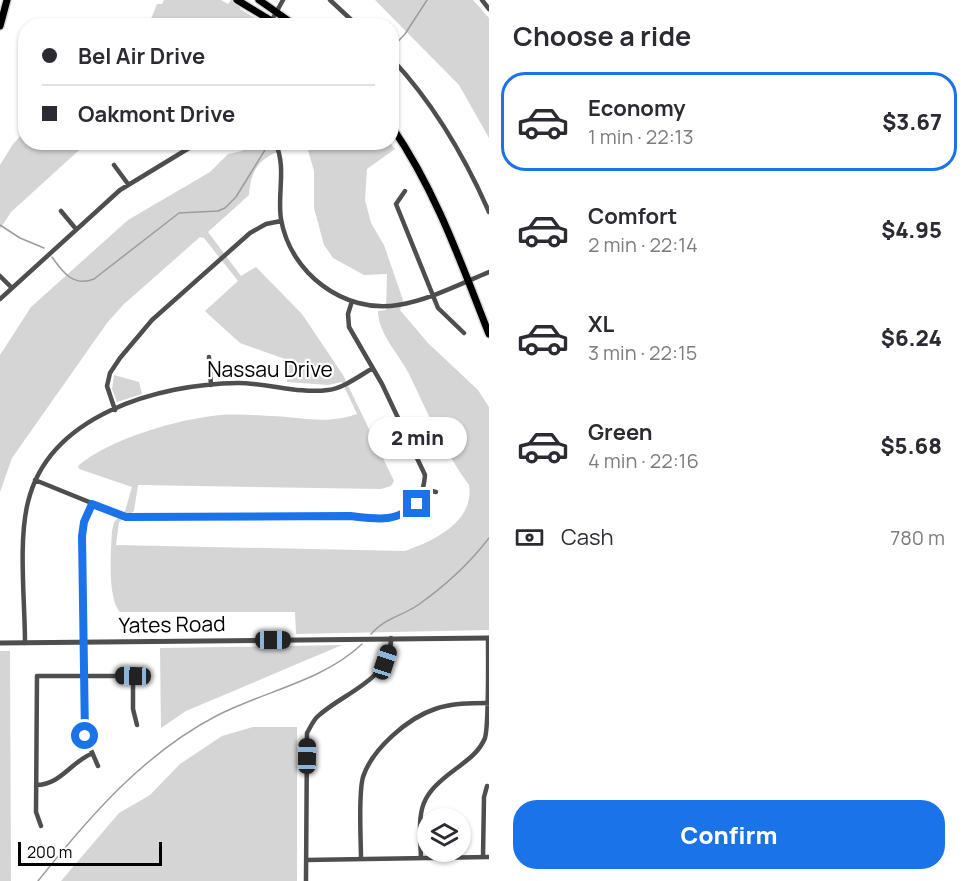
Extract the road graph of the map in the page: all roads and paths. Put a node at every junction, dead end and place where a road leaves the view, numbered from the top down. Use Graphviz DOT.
graph roads {
  1 [pos="7,0"];
  2 [pos="237,0"];
  3 [pos="259,0"];
  4 [pos="283,0"];
  5 [pos="330,0"];
  6 [pos="482,0"];
  7 [pos="489,9"];
  8 [pos="277,11"];
  9 [pos="268,18"];
  10 [pos="273,18"];
  11 [pos="286,18"];
  12 [pos="349,18"];
  13 [pos="0,26"];
  14 [pos="399,68"];
  15 [pos="399,139"];
  16 [pos="185,150"];
  17 [pos="278,150"];
  18 [pos="114,165"];
  19 [pos="128,184"];
  20 [pos="405,191"];
  21 [pos="61,211"];
  22 [pos="489,212"];
  23 [pos="281,221"];
  24 [pos="76,229"];
  25 [pos="489,272"];
  26 [pos="0,276"];
  27 [pos="468,281"];
  28 [pos="11,287"];
  29 [pos="432,295"];
  30 [pos="0,299"];
  31 [pos="352,301"];
  32 [pos="464,333"];
  33 [pos="489,334"];
  34 [pos="209,357"];
  35 [pos="373,368"];
  36 [pos="212,384"];
  37 [pos="115,410"];
  38 [pos="35,480"];
  39 [pos="424,489"];
  40 [pos="436,492"];
  41 [pos="92,504"];
  42 [pos="391,638"];
  43 [pos="489,638"];
  44 [pos="83,642"];
  45 [pos="0,643"];
  46 [pos="25,643"];
  47 [pos="84,676"];
  48 [pos="488,703"];
  49 [pos="137,725"];
  50 [pos="91,754"];
  51 [pos="98,766"];
  52 [pos="36,785"];
  53 [pos="487,786"];
  54 [pos="422,808"];
  55 [pos="41,826"];
  56 [pos="471,857"];
  57 [pos="486,857"];
  58 [pos="417,858"];
  59 [pos="361,859"];
  60 [pos="306,860"];
  61 [pos="306,881"];
  1 -- 13 [label="main road"];
  2 -- 9 [label="main road"];
  3 -- 8 [label="main road"];
  4 -- 8 [label="street"];
  5 -- 12 [label="street"];
  6 -- 7 [label="street"];
  8 -- 10 [label="street"];
  8 -- 11 [label="main road"];
  14 -- 22 [label="street"];
  15 -- 27 [label="main road"];
  16 -- 19 [label="street"];
  17 -- 23 [label="street"];
  18 -- 19 [label="street"];
  19 -- 24 [label="street"];
  20 -- 29 [label="street"];
  21 -- 24 [label="street"];
  23 -- 31 [label="street"];
  23 -- 37 [label="street"];
  24 -- 28 [label="street"];
  25 -- 27 [label="street"];
  26 -- 28 [label="street"];
  27 -- 29 [label="street"];
  27 -- 33 [label="main road"];
  28 -- 30 [label="street"];
  29 -- 31 [label="street"];
  29 -- 32 [label="street"];
  31 -- 35 [label="street"];
  34 -- 36 [label="street"];
  35 -- 36 [label="street, Nassau Drive"];
  35 -- 39 [label="street"];
  36 -- 37 [label="street, Nassau Drive"];
  37 -- 38 [label="street, Nassau Drive"];
  38 -- 41 [label="street"];
  38 -- 46 [label="street, Nassau Drive"];
  39 -- 40 [label="street"];
  39 -- 41 [label="street"];
  41 -- 44 [label="street"];
  42 -- 43 [label="street, Yates Road"];
  42 -- 44 [label="street, Yates Road"];
  42 -- 60 [label="street"];
  43 -- 48 [label="street"];
  44 -- 46 [label="street, Yates Road"];
  44 -- 47 [label="street"];
  45 -- 46 [label="street, Yates Road"];
  47 -- 49 [label="street"];
  47 -- 50 [label="street"];
  47 -- 52 [label="street"];
  48 -- 54 [label="street"];
  48 -- 59 [label="street"];
  50 -- 51 [label="street"];
  50 -- 52 [label="street"];
  52 -- 55 [label="street"];
  53 -- 57 [label="street"];
  56 -- 57 [label="street"];
  58 -- 59 [label="street"];
  59 -- 60 [label="street"];
  60 -- 61 [label="street"];
}
